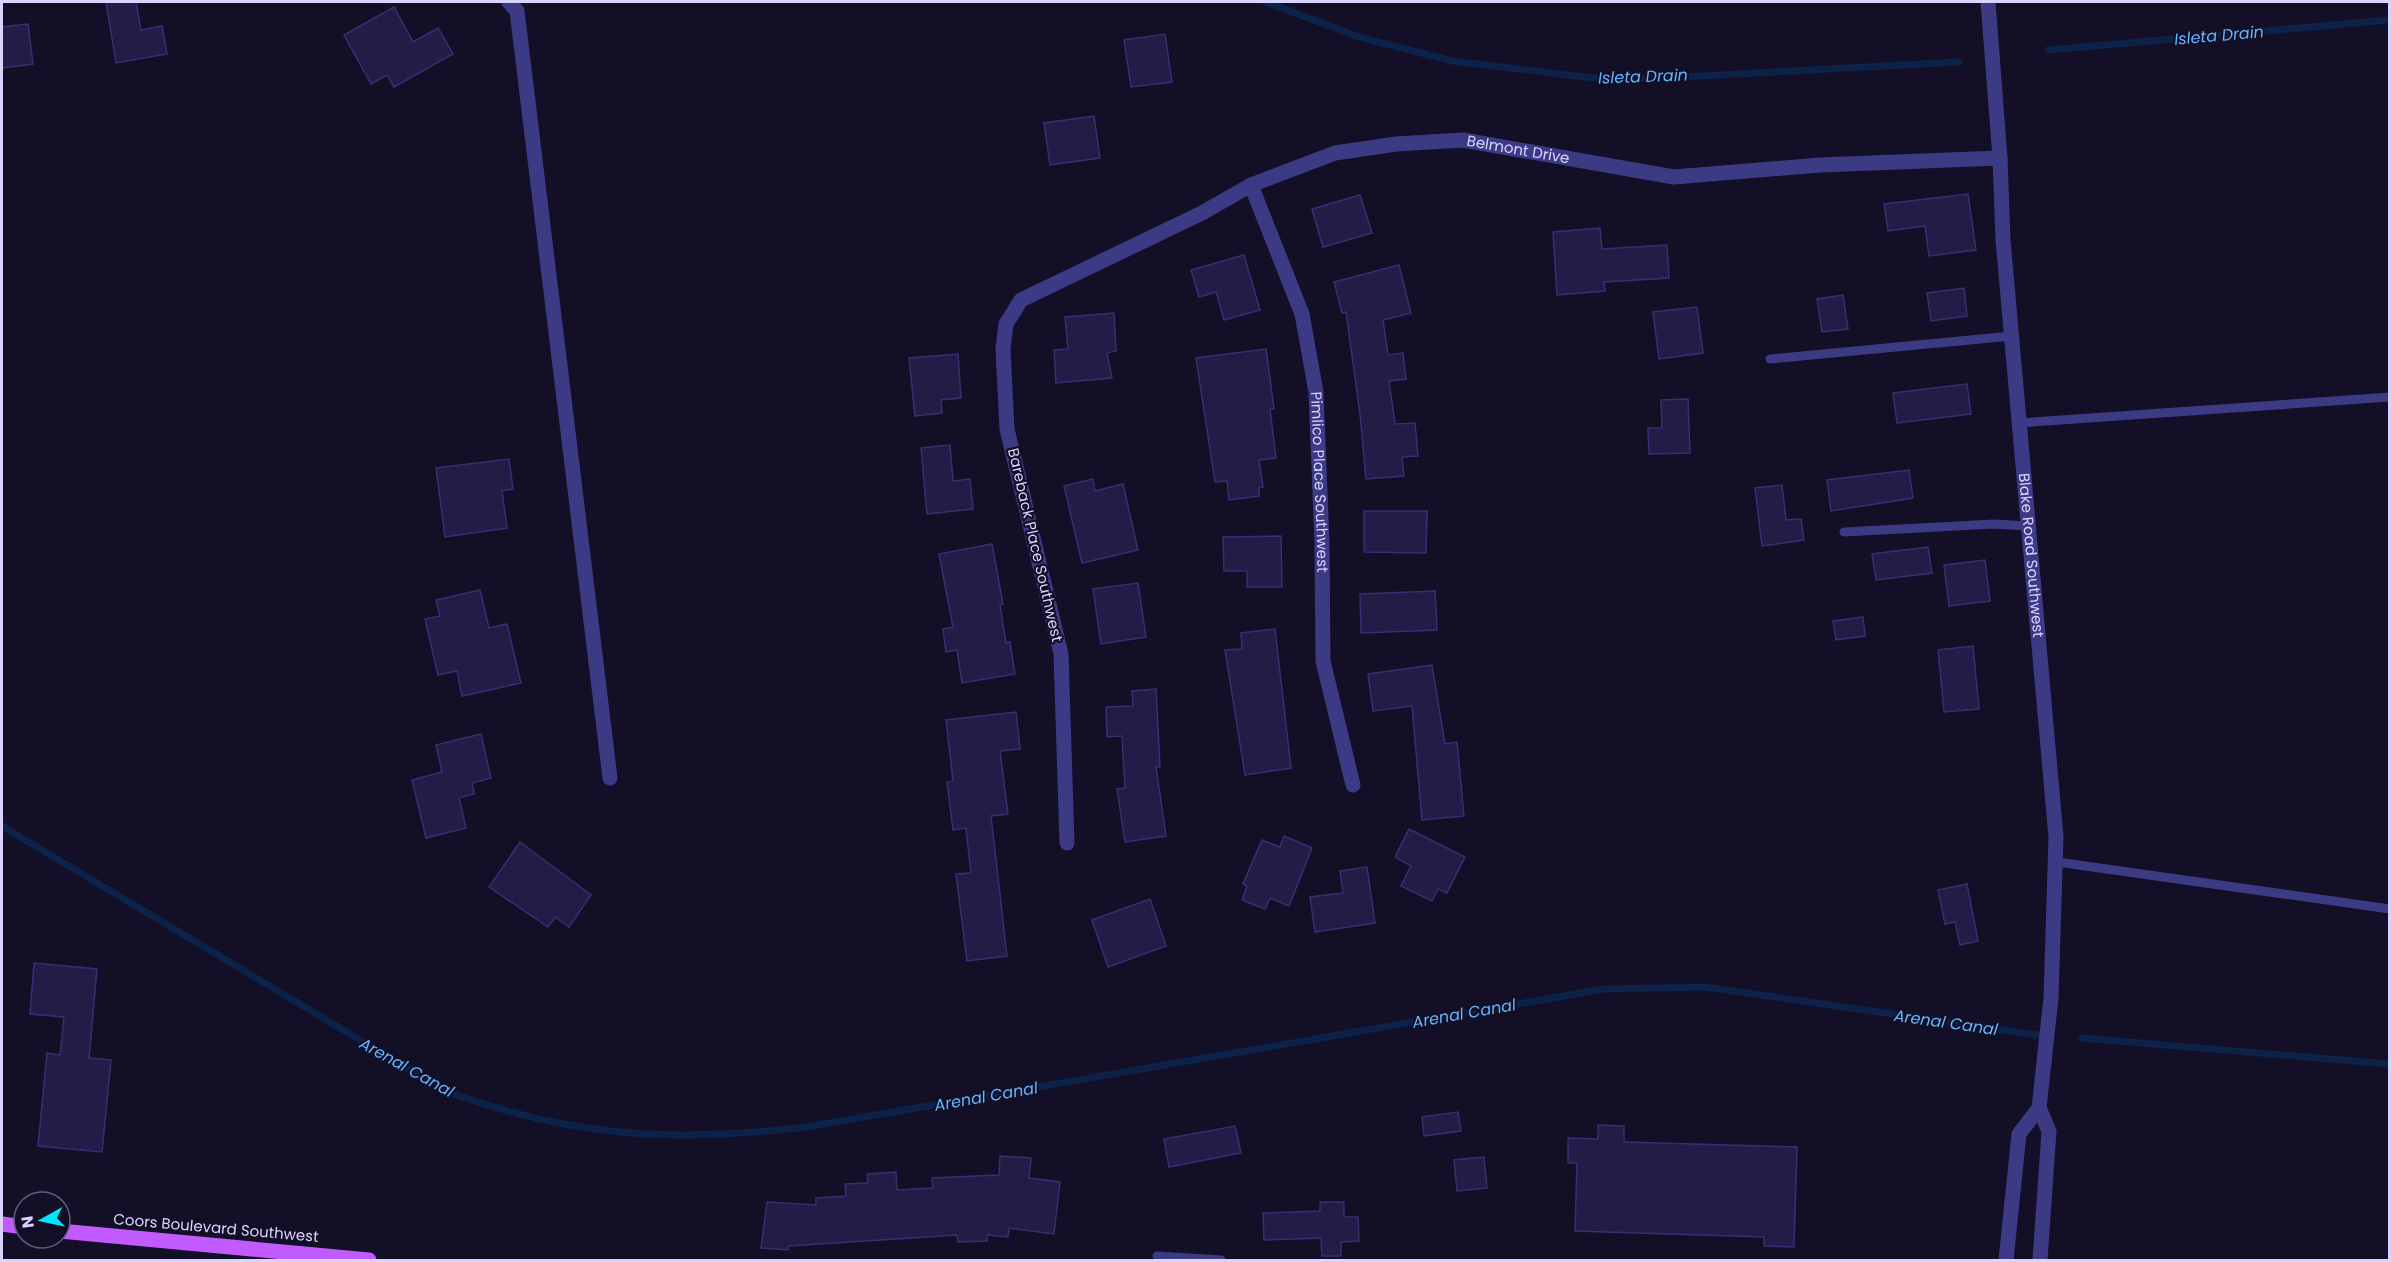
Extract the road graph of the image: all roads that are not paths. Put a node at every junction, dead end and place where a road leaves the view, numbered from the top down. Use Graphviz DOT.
graph roads {
  1 [pos="509,2"];
  2 [pos="1988,2"];
  3 [pos="2000,159"];
  4 [pos="1251,184"];
  5 [pos="1064,278"];
  6 [pos="2012,336"];
  7 [pos="1770,359"];
  8 [pos="2390,397"];
  9 [pos="2019,423"];
  10 [pos="2029,526"];
  11 [pos="1844,532"];
  12 [pos="610,778"];
  13 [pos="1353,785"];
  14 [pos="1067,843"];
  15 [pos="2056,862"];
  16 [pos="2390,909"];
  17 [pos="2039,1108"];
  18 [pos="72,1232"];
  19 [pos="1157,1256"];
  20 [pos="303,1258"];
  21 [pos="369,1260"];
  22 [pos="1221,1260"];
  23 [pos="2006,1260"];
  24 [pos="2040,1260"];
  1 -- 12 [label="street"];
  2 -- 3 [label="street, Blake Road Southwest"];
  3 -- 4 [label="street, Belmont Drive"];
  3 -- 6 [label="street, Blake Road Southwest"];
  4 -- 5 [label="street, Belmont Drive"];
  4 -- 13 [label="street, Pimlico Place Southwest"];
  5 -- 14 [label="street, Bareback Place Southwest"];
  6 -- 7 [label="lane"];
  6 -- 9 [label="street, Blake Road Southwest"];
  8 -- 9 [label="lane"];
  9 -- 10 [label="street, Blake Road Southwest"];
  10 -- 11 [label="lane"];
  10 -- 15 [label="street, Blake Road Southwest"];
  15 -- 16 [label="lane"];
  15 -- 17 [label="street, Blake Road Southwest"];
  17 -- 23 [label="street"];
  17 -- 24 [label="street, Blake Road Southwest"];
  18 -- 20 [label="main road, Coors Boulevard Southwest"];
  19 -- 22 [label="lane"];
  20 -- 21 [label="main road, Coors Boulevard Southwest"];
}
